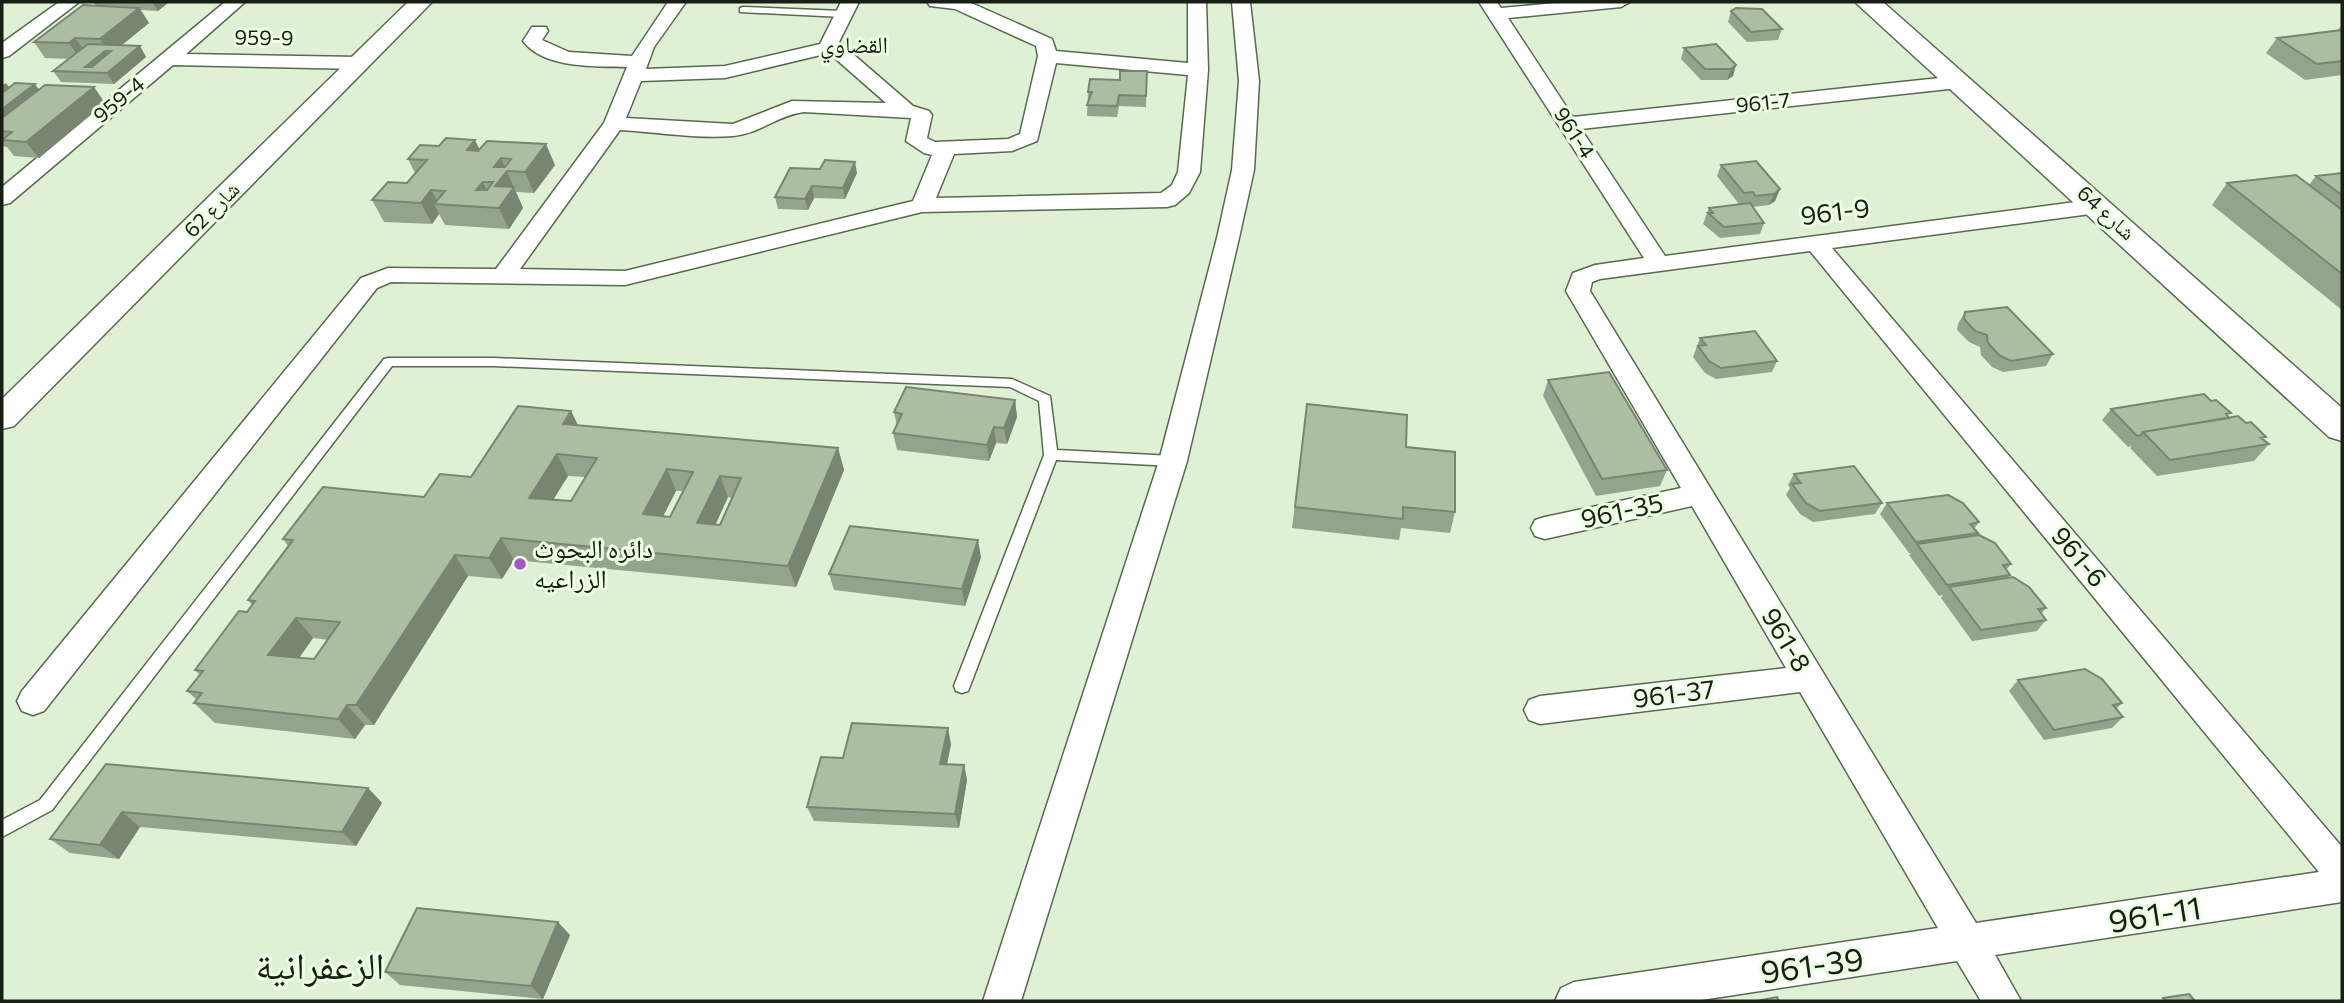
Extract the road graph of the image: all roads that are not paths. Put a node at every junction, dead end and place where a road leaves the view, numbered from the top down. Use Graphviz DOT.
graph roads {
  1 [pos="70,2"];
  2 [pos="236,2"];
  3 [pos="421,2"];
  4 [pos="677,2"];
  5 [pos="936,2"];
  6 [pos="1197,2"];
  7 [pos="1241,2"];
  8 [pos="1621,2"];
  9 [pos="1868,2"];
  10 [pos="1889,2"];
  11 [pos="847,8"];
  12 [pos="1491,8"];
  13 [pos="743,10"];
  14 [pos="539,31"];
  15 [pos="832,47"];
  16 [pos="2,52"];
  17 [pos="1048,56"];
  18 [pos="168,59"];
  19 [pos="359,64"];
  20 [pos="636,68"];
  21 [pos="1198,70"];
  22 [pos="1958,82"];
  23 [pos="906,110"];
  24 [pos="614,124"];
  25 [pos="1568,124"];
  26 [pos="946,148"];
  27 [pos="7,189"];
  28 [pos="922,205"];
  29 [pos="2098,206"];
  30 [pos="1815,242"];
  31 [pos="1659,264"];
  32 [pos="502,276"];
  33 [pos="1581,278"];
  34 [pos="2342,395"];
  35 [pos="2,418"];
  36 [pos="2342,428"];
  37 [pos="1051,454"];
  38 [pos="1173,461"];
  39 [pos="1699,494"];
  40 [pos="1545,528"];
  41 [pos="1809,678"];
  42 [pos="962,686"];
  43 [pos="33,701"];
  44 [pos="1540,710"];
  45 [pos="2,829"];
  46 [pos="2342,873"];
  47 [pos="2342,885"];
  48 [pos="1967,944"];
  49 [pos="1002,1001"];
  50 [pos="1574,1001"];
  51 [pos="2002,1001"];
  1 -- 16 [label="street"];
  2 -- 18 [label="street, 959-4"];
  3 -- 19 [label="street, شارع 62"];
  4 -- 20 [label="street"];
  5 -- 17 [label="street"];
  6 -- 21 [label="street"];
  7 -- 38 [label="street"];
  8 -- 12 [label="street"];
  9 -- 22 [label="main road, شارع 64"];
  10 -- 34 [label="main road, شارع 64"];
  11 -- 13 [label="lane"];
  11 -- 15 [label="street"];
  12 -- 25 [label="street, 961-4"];
  14 -- 20 [label="street"];
  15 -- 20 [label="street"];
  15 -- 23 [label="street"];
  17 -- 21 [label="street"];
  17 -- 26 [label="street"];
  18 -- 19 [label="street, 959-9"];
  18 -- 27 [label="street, 959-4"];
  19 -- 35 [label="street, شارع 62"];
  20 -- 24 [label="street"];
  21 -- 28 [label="street"];
  22 -- 25 [label="street, 961-7"];
  22 -- 29 [label="main road, شارع 64"];
  23 -- 24 [label="street"];
  23 -- 26 [label="street"];
  24 -- 32 [label="street"];
  25 -- 31 [label="street, 961-4"];
  26 -- 28 [label="street"];
  28 -- 32 [label="street"];
  29 -- 30 [label="street, 961-9"];
  29 -- 36 [label="main road, شارع 64"];
  30 -- 31 [label="street, 961-9"];
  30 -- 46 [label="street, 961-6"];
  31 -- 33 [label="street, 961-9"];
  32 -- 43 [label="street"];
  33 -- 39 [label="street, 961-8"];
  37 -- 38 [label="lane"];
  37 -- 42 [label="lane"];
  37 -- 45 [label="lane"];
  38 -- 49 [label="street"];
  39 -- 40 [label="street, 961-35"];
  39 -- 41 [label="street, 961-8"];
  41 -- 44 [label="street, 961-37"];
  41 -- 48 [label="street, 961-8"];
  47 -- 48 [label="street, 961-11"];
  48 -- 50 [label="street, 961-39"];
  48 -- 51 [label="street, 961-8"];
}
